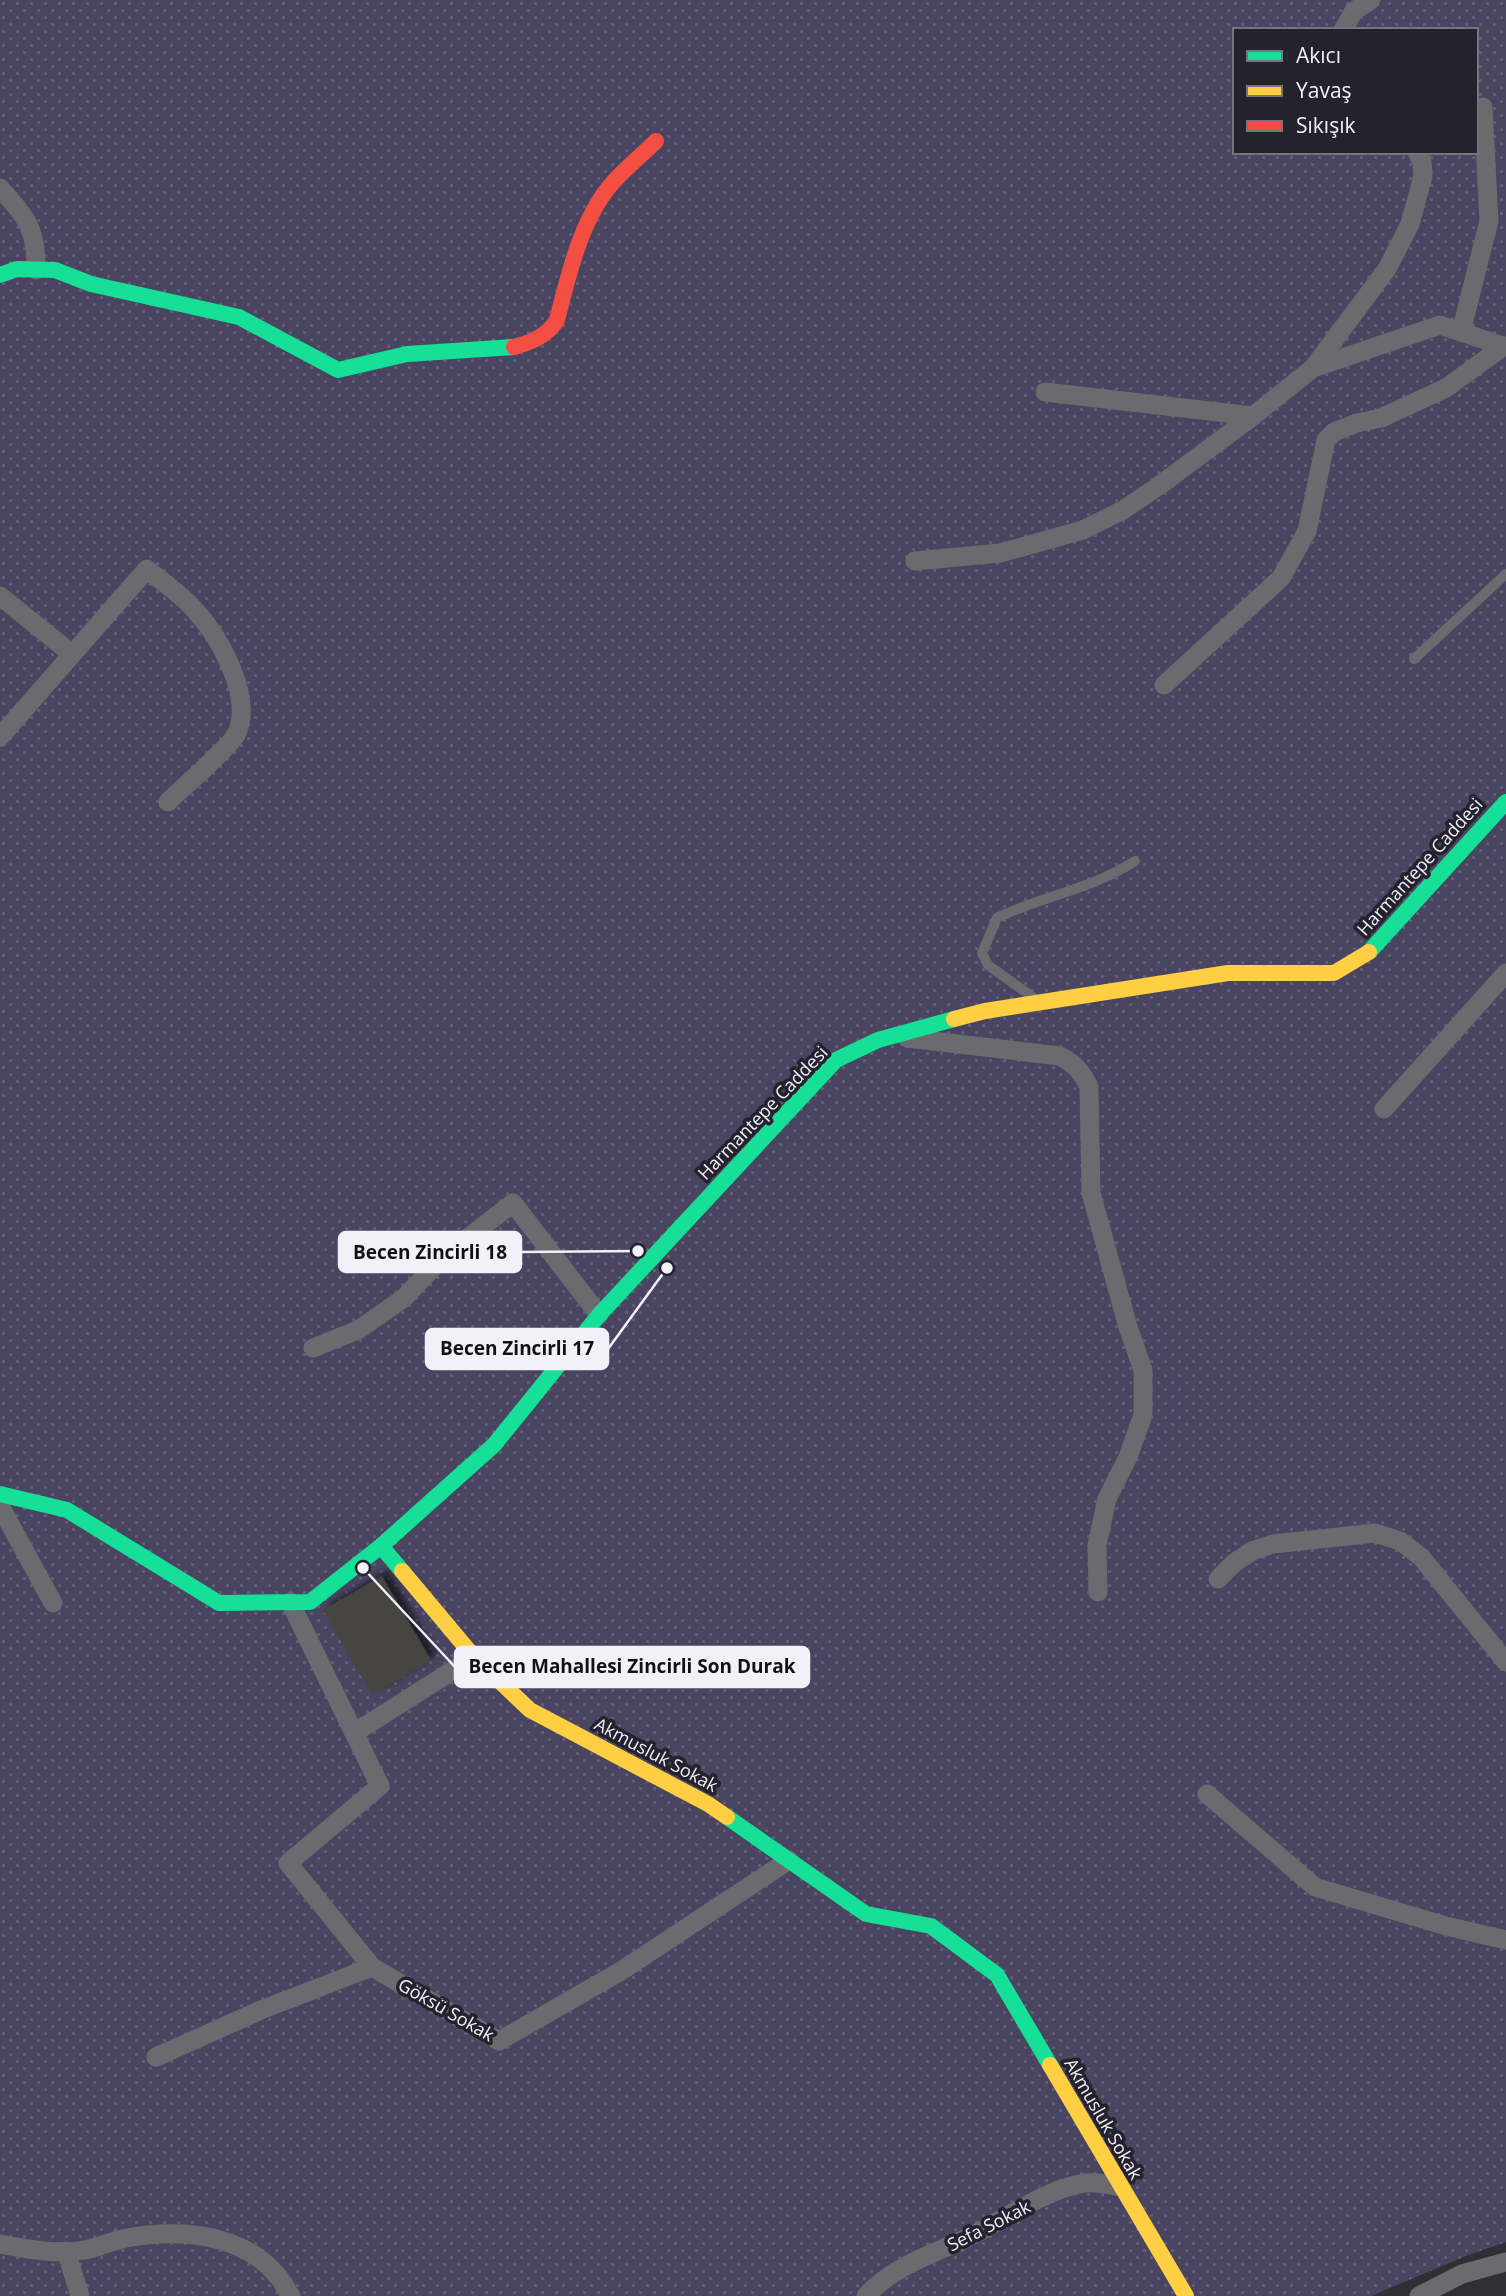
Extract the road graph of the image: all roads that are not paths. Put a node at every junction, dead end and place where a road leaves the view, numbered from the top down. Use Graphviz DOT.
graph roads {
  1 [pos="1371,0"];
  2 [pos="1344,28"];
  3 [pos="1483,107"];
  4 [pos="656,141"];
  5 [pos="1418,154"];
  6 [pos="0,188"];
  7 [pos="36,270"];
  8 [pos="0,275"];
  9 [pos="1461,332"];
  10 [pos="1505,347"];
  11 [pos="1313,368"];
  12 [pos="1045,392"];
  13 [pos="1254,416"];
  14 [pos="915,561"];
  15 [pos="1506,574"];
  16 [pos="0,596"];
  17 [pos="72,654"];
  18 [pos="1414,659"];
  19 [pos="1164,685"];
  20 [pos="0,737"];
  21 [pos="168,802"];
  22 [pos="1506,802"];
  23 [pos="1135,861"];
  24 [pos="1506,973"];
  25 [pos="1039,1002"];
  26 [pos="894,1036"];
  27 [pos="1384,1109"];
  28 [pos="600,1315"];
  29 [pos="313,1348"];
  30 [pos="0,1494"];
  31 [pos="0,1506"];
  32 [pos="381,1546"];
  33 [pos="1218,1579"];
  34 [pos="1098,1592"];
  35 [pos="290,1602"];
  36 [pos="53,1603"];
  37 [pos="474,1657"];
  38 [pos="1506,1662"];
  39 [pos="354,1732"];
  40 [pos="1207,1794"];
  41 [pos="789,1860"];
  42 [pos="1506,1940"];
  43 [pos="372,1967"];
  44 [pos="156,2057"];
  45 [pos="1121,2187"];
  46 [pos="0,2244"];
  47 [pos="66,2251"];
  48 [pos="1506,2262"];
  49 [pos="80,2296"];
  50 [pos="291,2296"];
  51 [pos="866,2296"];
  52 [pos="1186,2296"];
  53 [pos="1419,2296"];
  1 -- 2 [label="street"];
  3 -- 9 [label="street"];
  4 -- 7 [label="street"];
  5 -- 11 [label="street"];
  6 -- 7 [label="street"];
  7 -- 8 [label="street"];
  9 -- 10 [label="street"];
  9 -- 11 [label="street"];
  10 -- 19 [label="street"];
  11 -- 13 [label="street"];
  12 -- 13 [label="street"];
  13 -- 14 [label="street"];
  15 -- 18 [label="lane"];
  16 -- 17 [label="street"];
  17 -- 20 [label="street"];
  17 -- 21 [label="street"];
  22 -- 25 [label="street, Harmantepe Caddesi"];
  23 -- 25 [label="lane"];
  24 -- 27 [label="street"];
  25 -- 26 [label="street, Harmantepe Caddesi"];
  26 -- 28 [label="street, Harmantepe Caddesi"];
  26 -- 34 [label="street"];
  28 -- 29 [label="street"];
  28 -- 32 [label="street, Harmantepe Caddesi"];
  30 -- 35 [label="street"];
  31 -- 36 [label="street"];
  32 -- 35 [label="street"];
  32 -- 37 [label="street, Akmusluk Sokak"];
  33 -- 38 [label="street"];
  35 -- 39 [label="street"];
  37 -- 39 [label="street"];
  37 -- 41 [label="street, Akmusluk Sokak"];
  39 -- 43 [label="street"];
  40 -- 42 [label="street"];
  41 -- 43 [label="street, Göksü Sokak"];
  41 -- 45 [label="street, Akmusluk Sokak"];
  43 -- 44 [label="street"];
  45 -- 51 [label="street, Sefa Sokak"];
  45 -- 52 [label="street, Akmusluk Sokak"];
  46 -- 47 [label="street"];
  47 -- 49 [label="street"];
  47 -- 50 [label="street"];
  48 -- 53 [label="street"];
}
